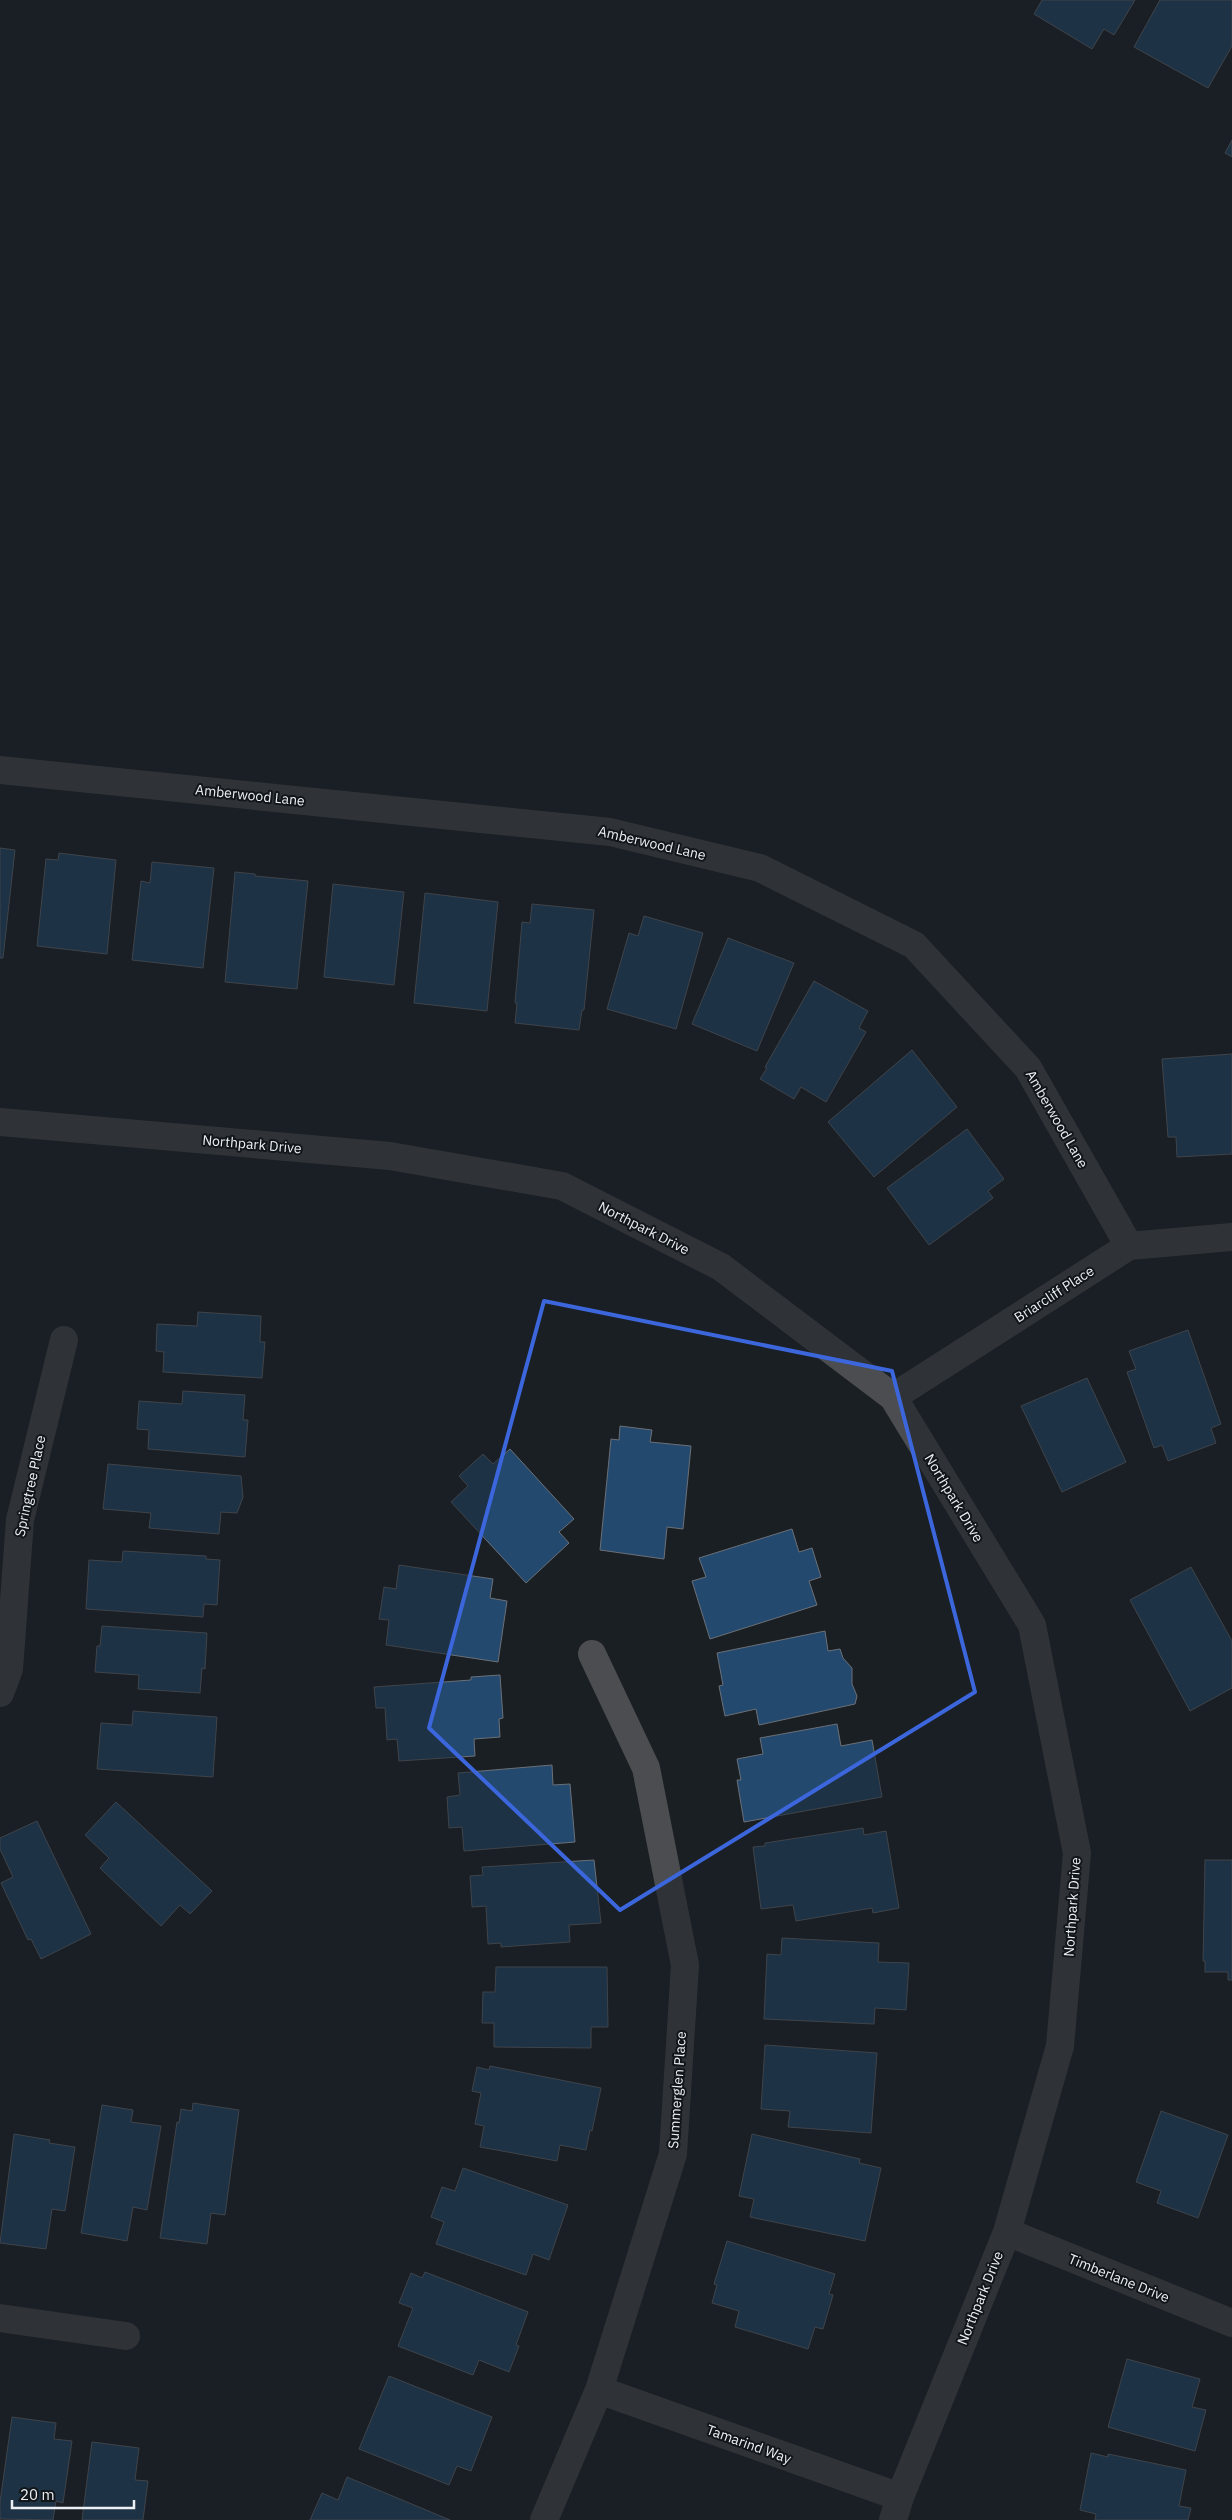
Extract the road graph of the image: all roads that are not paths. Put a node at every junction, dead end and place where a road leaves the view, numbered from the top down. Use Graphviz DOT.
graph roads {
  1 [pos="0,770"];
  2 [pos="0,1122"];
  3 [pos="1232,1237"];
  4 [pos="1129,1246"];
  5 [pos="64,1340"];
  6 [pos="893,1397"];
  7 [pos="592,1654"];
  8 [pos="0,1693"];
  9 [pos="1007,2232"];
  10 [pos="0,2318"];
  11 [pos="1232,2323"];
  12 [pos="126,2336"];
  13 [pos="599,2390"];
  14 [pos="896,2509"];
  15 [pos="544,2520"];
  1 -- 4 [label="street, Amberwood Lane"];
  2 -- 6 [label="street, Northpark Drive"];
  3 -- 4 [label="street, Briarcliff Place"];
  4 -- 6 [label="street, Briarcliff Place"];
  5 -- 8 [label="street, Springtree Place"];
  6 -- 9 [label="street, Northpark Drive"];
  7 -- 13 [label="street, Summerglen Place"];
  9 -- 11 [label="street, Timberlane Drive"];
  9 -- 14 [label="street, Northpark Drive"];
  10 -- 12 [label="street"];
  13 -- 14 [label="street, Tamarind Way"];
  13 -- 15 [label="street, Summerglen Place"];
}
